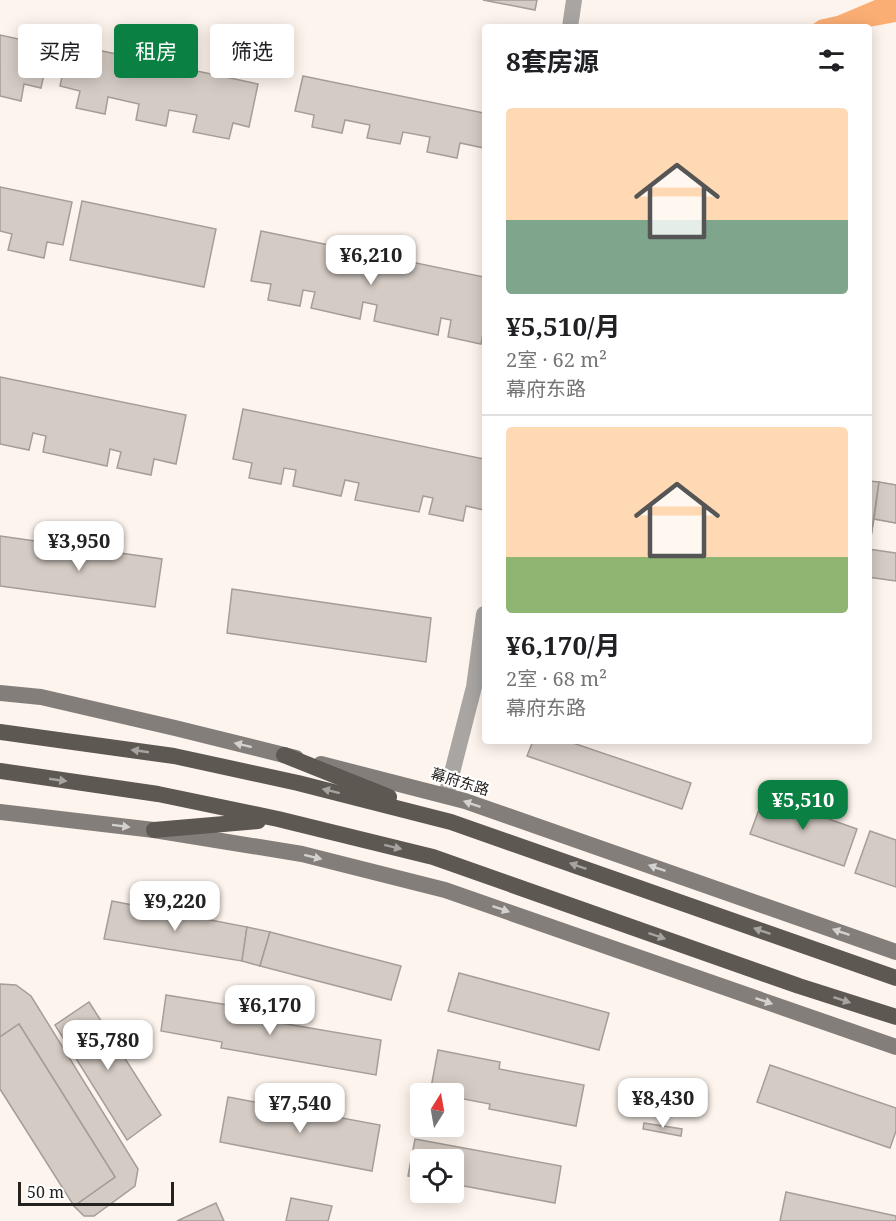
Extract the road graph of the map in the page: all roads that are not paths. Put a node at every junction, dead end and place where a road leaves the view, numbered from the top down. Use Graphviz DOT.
graph roads {
  1 [pos="574,0"];
  2 [pos="570,24"];
  3 [pos="482,629"];
  4 [pos="0,693"];
  5 [pos="0,732"];
  6 [pos="284,755"];
  7 [pos="0,771"];
  8 [pos="446,796"];
  9 [pos="0,812"];
  10 [pos="278,819"];
  11 [pos="451,822"];
  12 [pos="154,830"];
  13 [pos="896,952"];
  14 [pos="896,978"];
  15 [pos="896,1017"];
  16 [pos="896,1047"];
  1 -- 2 [label="street"];
  3 -- 8 [label="street"];
  6 -- 4 [label="main road, 幕府东路, one-way"];
  11 -- 5 [label="highway, one-way"];
  6 -- 8 [label="main road, 幕府东路"];
  6 -- 11 [label="highway"];
  7 -- 10 [label="highway, one-way"];
  13 -- 8 [label="main road, 幕府东路, one-way"];
  9 -- 12 [label="main road, one-way"];
  10 -- 12 [label="highway"];
  10 -- 15 [label="highway, one-way"];
  14 -- 11 [label="highway, one-way"];
  12 -- 16 [label="main road, one-way"];
}
